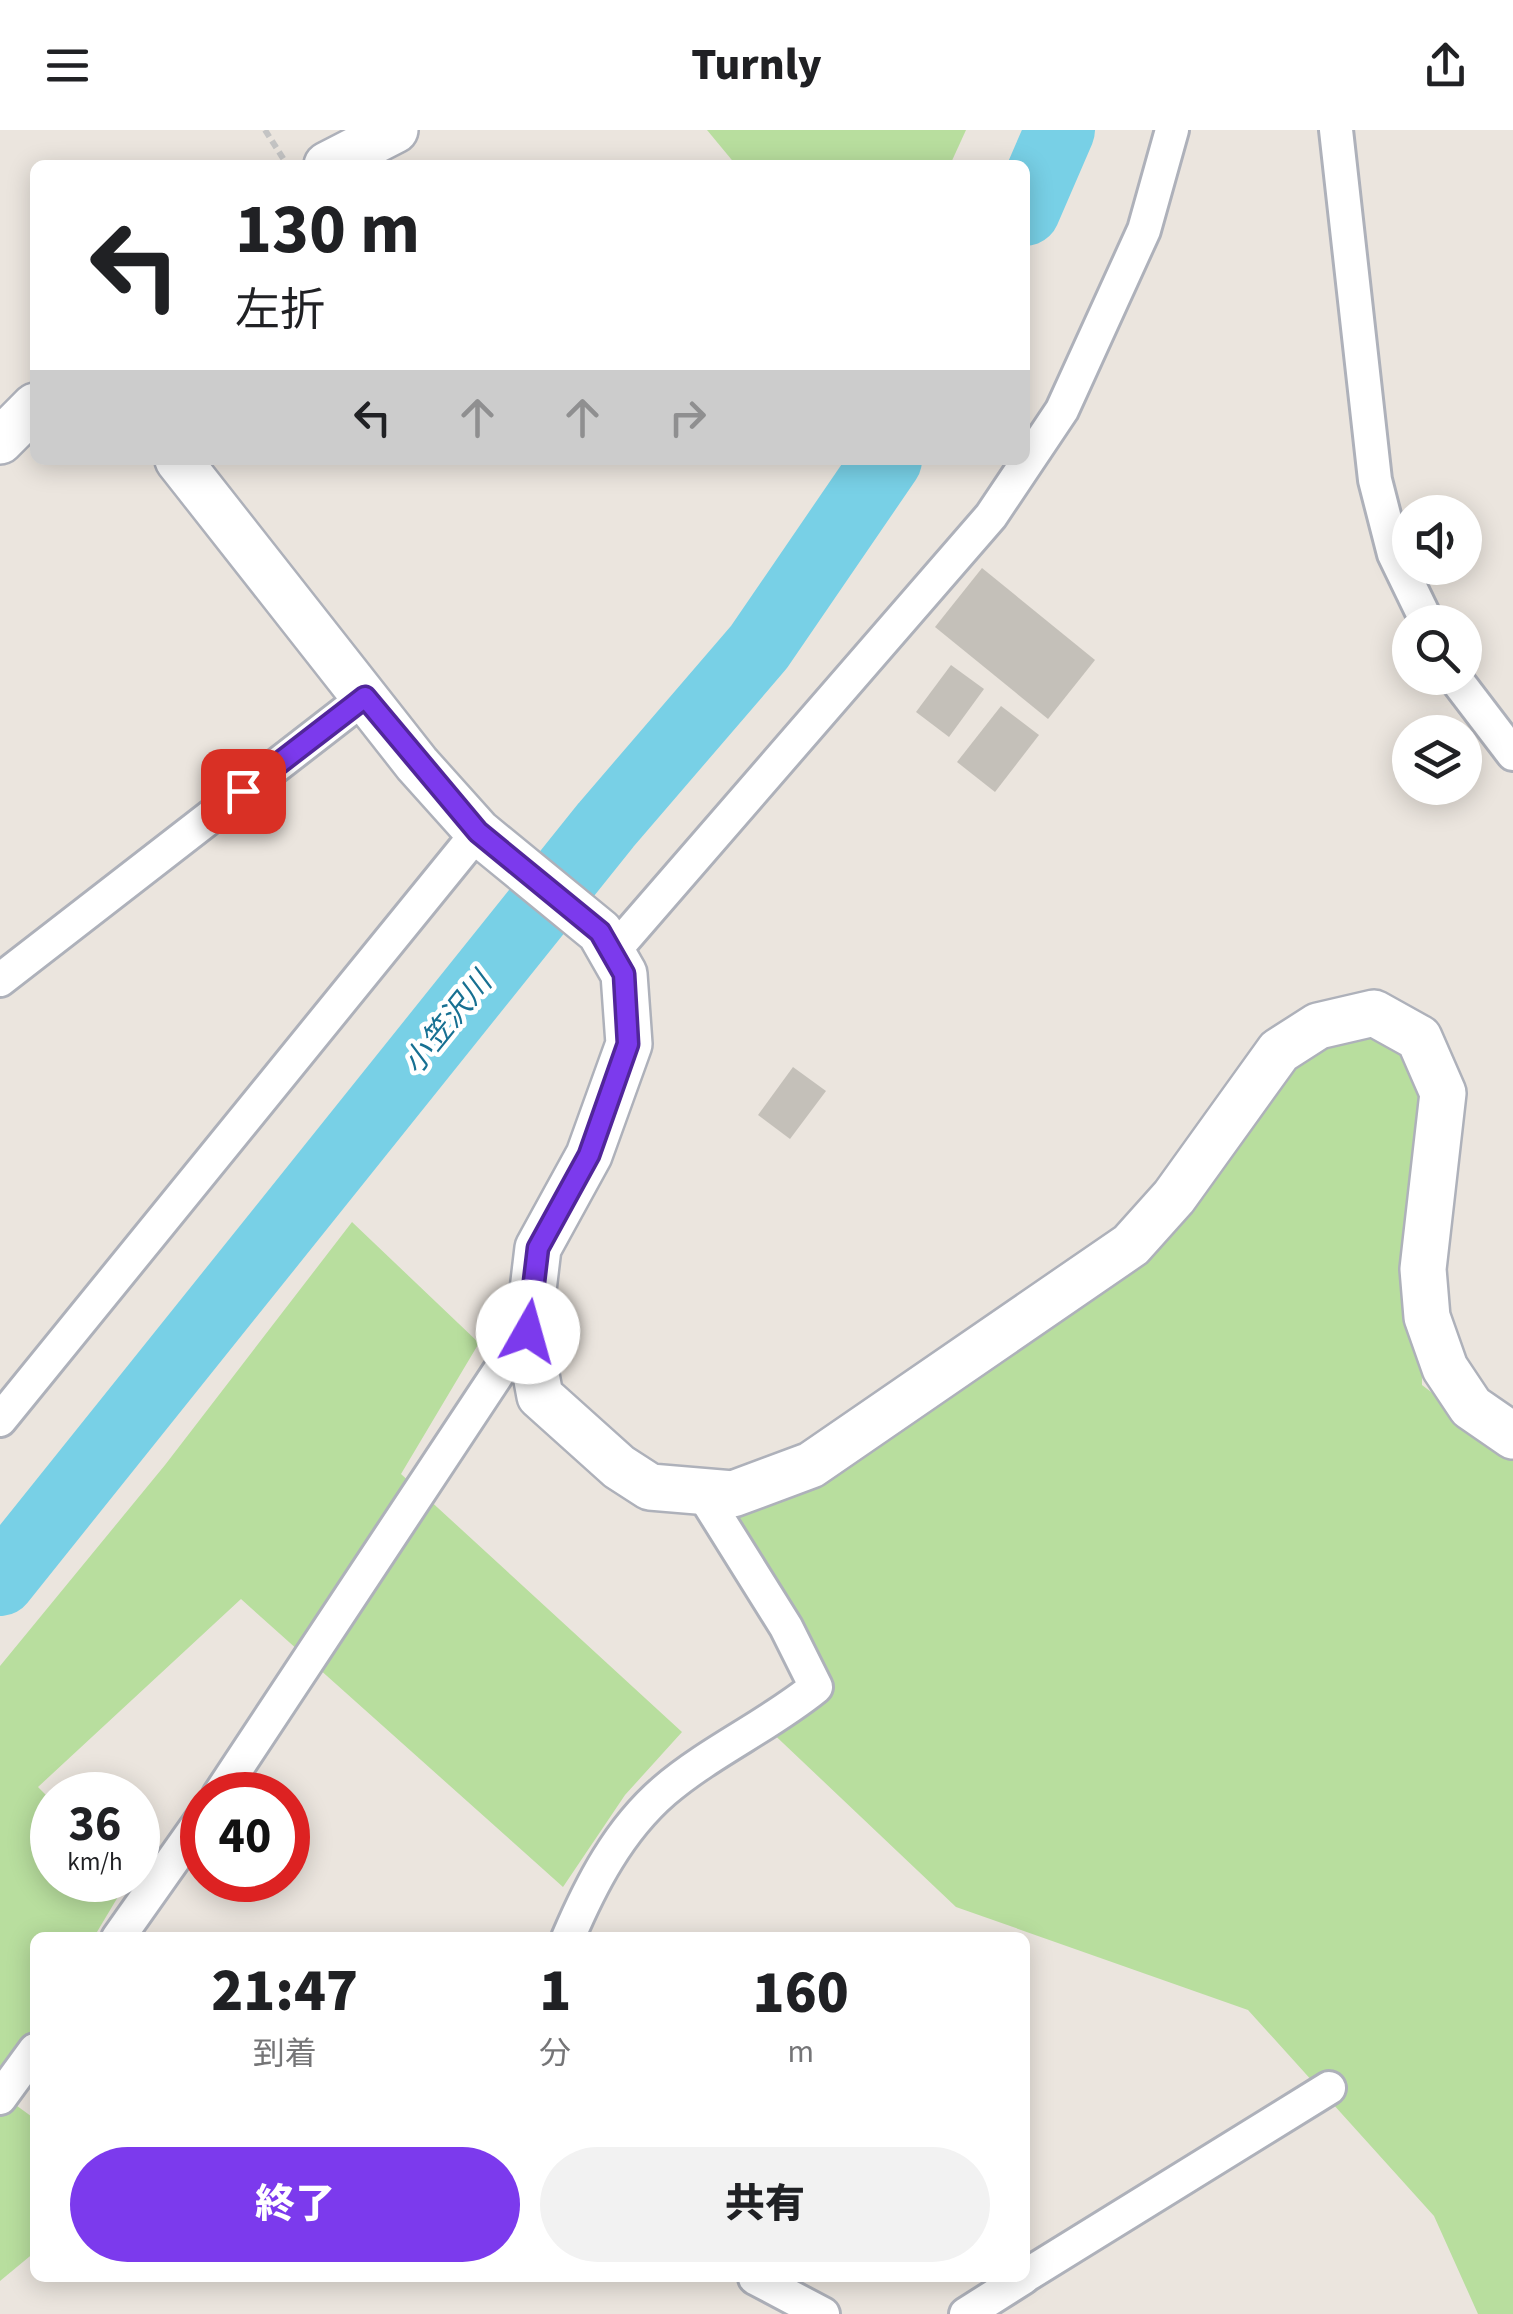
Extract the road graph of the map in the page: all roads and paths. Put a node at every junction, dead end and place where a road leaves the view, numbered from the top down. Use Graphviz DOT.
graph roads {
  1 [pos="265,130"];
  2 [pos="395,130"];
  3 [pos="1172,130"];
  4 [pos="1336,130"];
  5 [pos="284,160"];
  6 [pos="337,160"];
  7 [pos="30,411"];
  8 [pos="0,441"];
  9 [pos="1030,458"];
  10 [pos="182,465"];
  11 [pos="1026,465"];
  12 [pos="1419,605"];
  13 [pos="1468,695"];
  14 [pos="365,697"];
  15 [pos="1513,754"];
  16 [pos="488,839"];
  17 [pos="606,942"];
  18 [pos="0,980"];
  19 [pos="502,1367"];
  20 [pos="0,1420"];
  21 [pos="1513,1436"];
  22 [pos="701,1491"];
  23 [pos="234,1772"];
  24 [pos="180,1851"];
  25 [pos="122,1932"];
  26 [pos="570,1932"];
  27 [pos="30,2057"];
  28 [pos="1329,2088"];
  29 [pos="0,2098"];
  30 [pos="1030,2273"];
  31 [pos="763,2282"];
  32 [pos="1016,2282"];
  33 [pos="823,2314"];
  34 [pos="966,2314"];
  1 -- 5 [label="path"];
  2 -- 6 [label="street"];
  3 -- 9 [label="street"];
  4 -- 12 [label="street"];
  7 -- 8 [label="street"];
  10 -- 14 [label="street"];
  11 -- 17 [label="street"];
  13 -- 15 [label="street"];
  14 -- 16 [label="street"];
  14 -- 18 [label="street"];
  16 -- 17 [label="street"];
  16 -- 20 [label="street"];
  17 -- 22 [label="street"];
  19 -- 23 [label="street"];
  21 -- 22 [label="street"];
  22 -- 26 [label="street"];
  24 -- 25 [label="street"];
  27 -- 29 [label="street"];
  28 -- 30 [label="street"];
  31 -- 33 [label="street"];
  32 -- 34 [label="street"];
}
